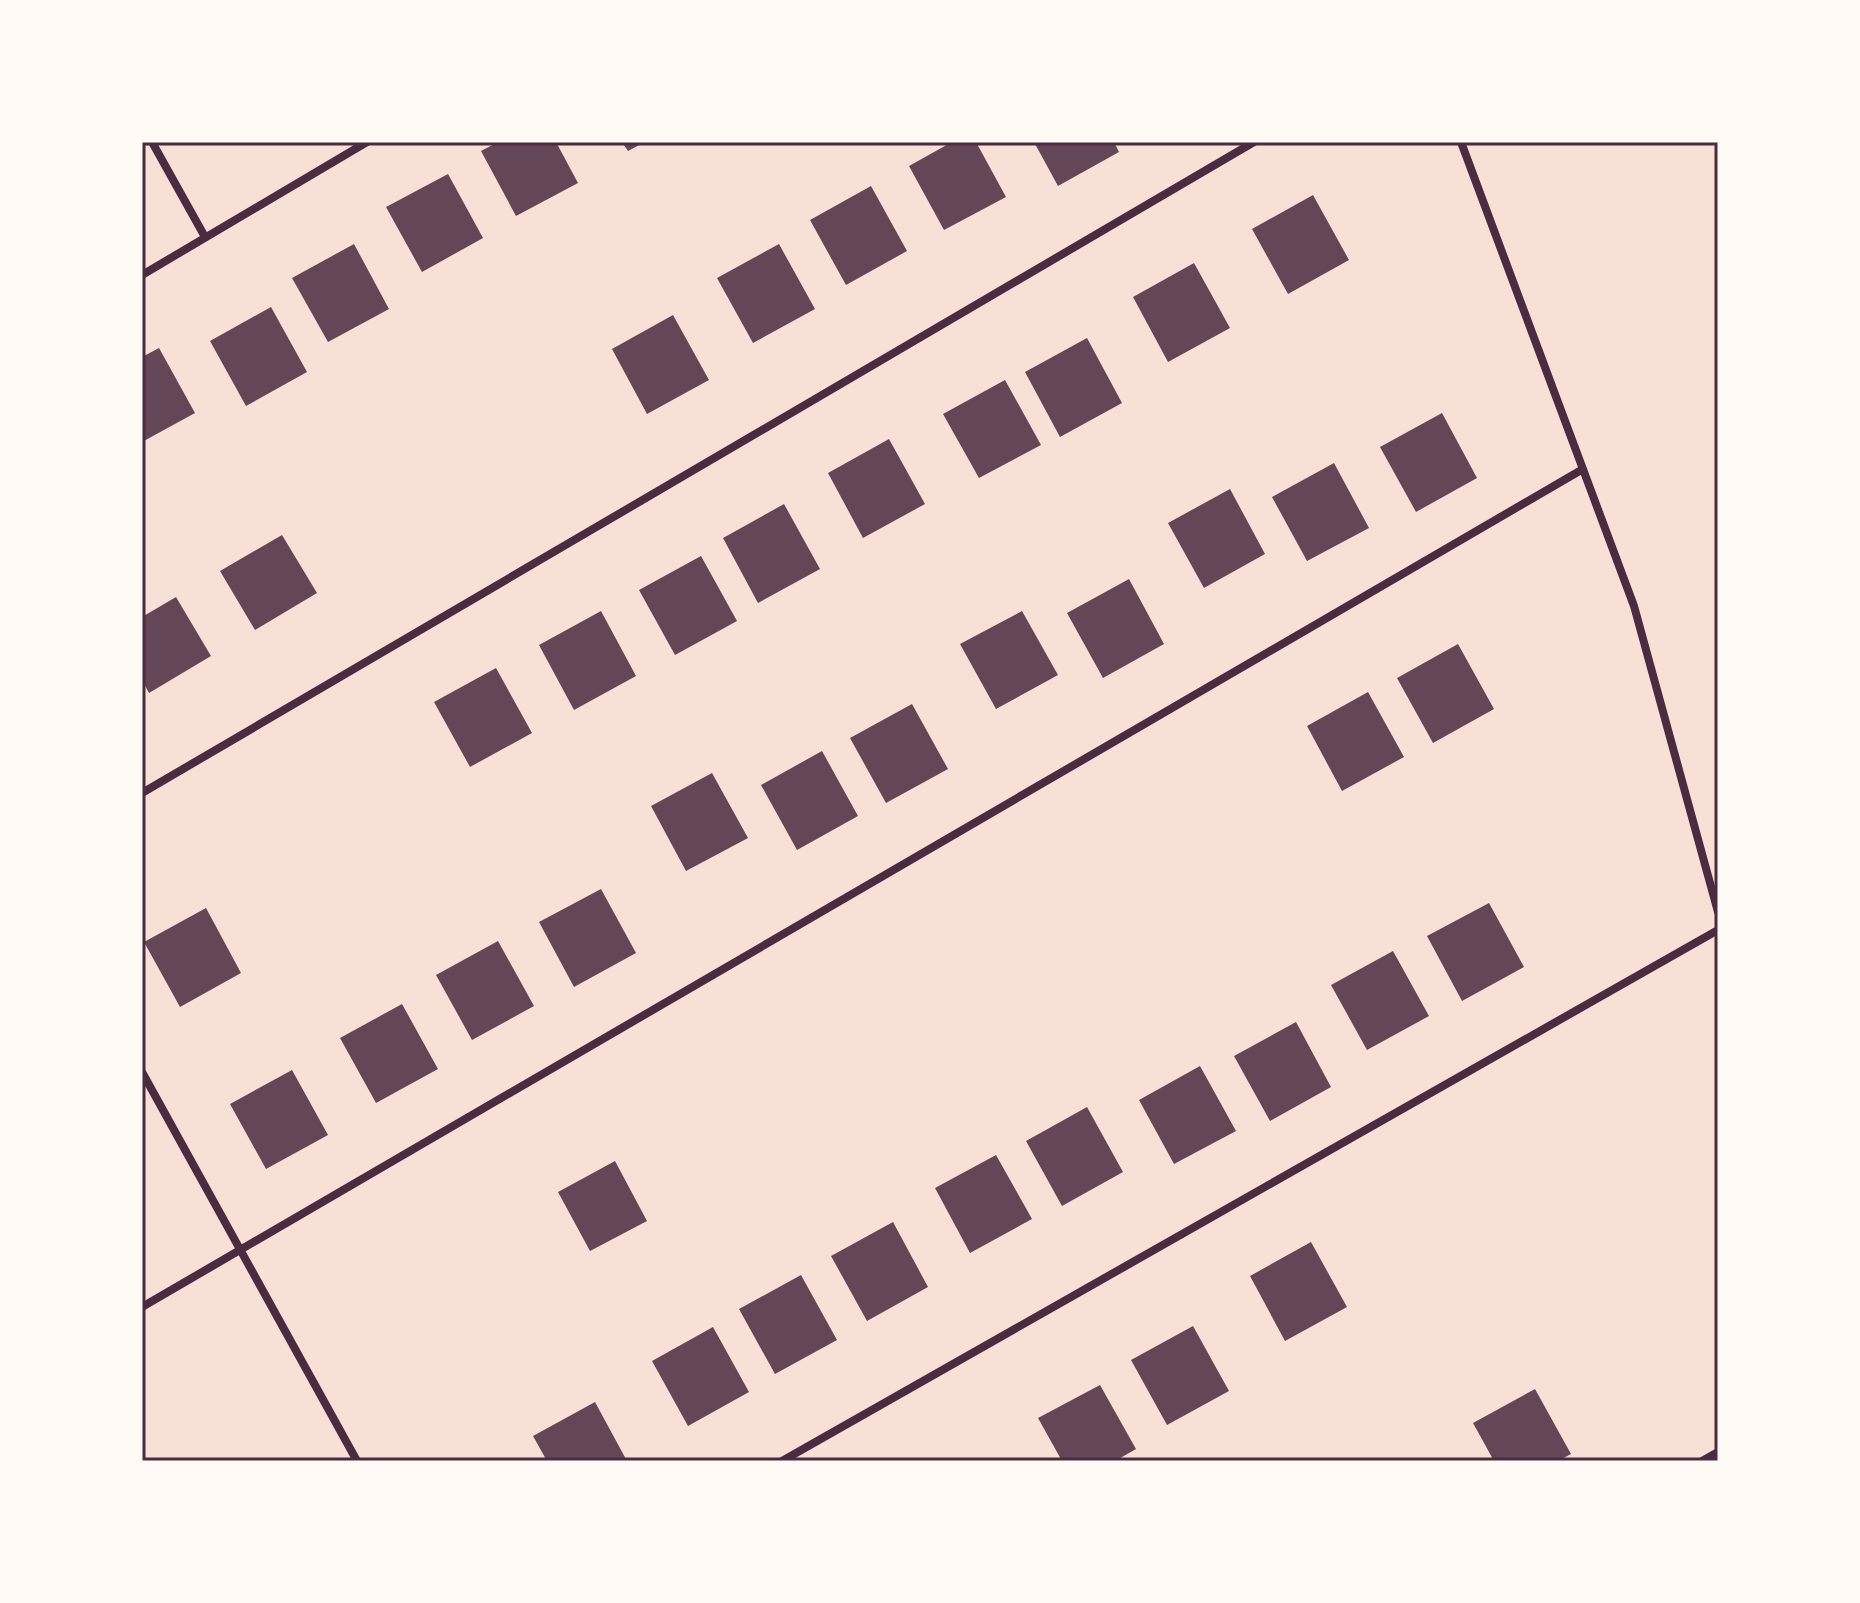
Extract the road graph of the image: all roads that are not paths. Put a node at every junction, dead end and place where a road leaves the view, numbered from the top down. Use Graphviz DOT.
graph roads {
  1 [pos="152,142"];
  2 [pos="367,142"];
  3 [pos="1254,142"];
  4 [pos="1461,142"];
  5 [pos="205,237"];
  6 [pos="142,275"];
  7 [pos="1583,469"];
  8 [pos="142,793"];
  9 [pos="1718,912"];
  10 [pos="1718,930"];
  11 [pos="142,1072"];
  12 [pos="239,1250"];
  13 [pos="142,1307"];
  14 [pos="1718,1452"];
  15 [pos="357,1461"];
  16 [pos="782,1461"];
  17 [pos="1702,1461"];
  1 -- 5 [label="street"];
  2 -- 5 [label="street"];
  3 -- 8 [label="street"];
  4 -- 7 [label="street"];
  5 -- 6 [label="street"];
  7 -- 9 [label="street"];
  7 -- 12 [label="street"];
  10 -- 16 [label="street"];
  11 -- 12 [label="street"];
  12 -- 13 [label="street"];
  12 -- 15 [label="street"];
  14 -- 17 [label="street"];
}
